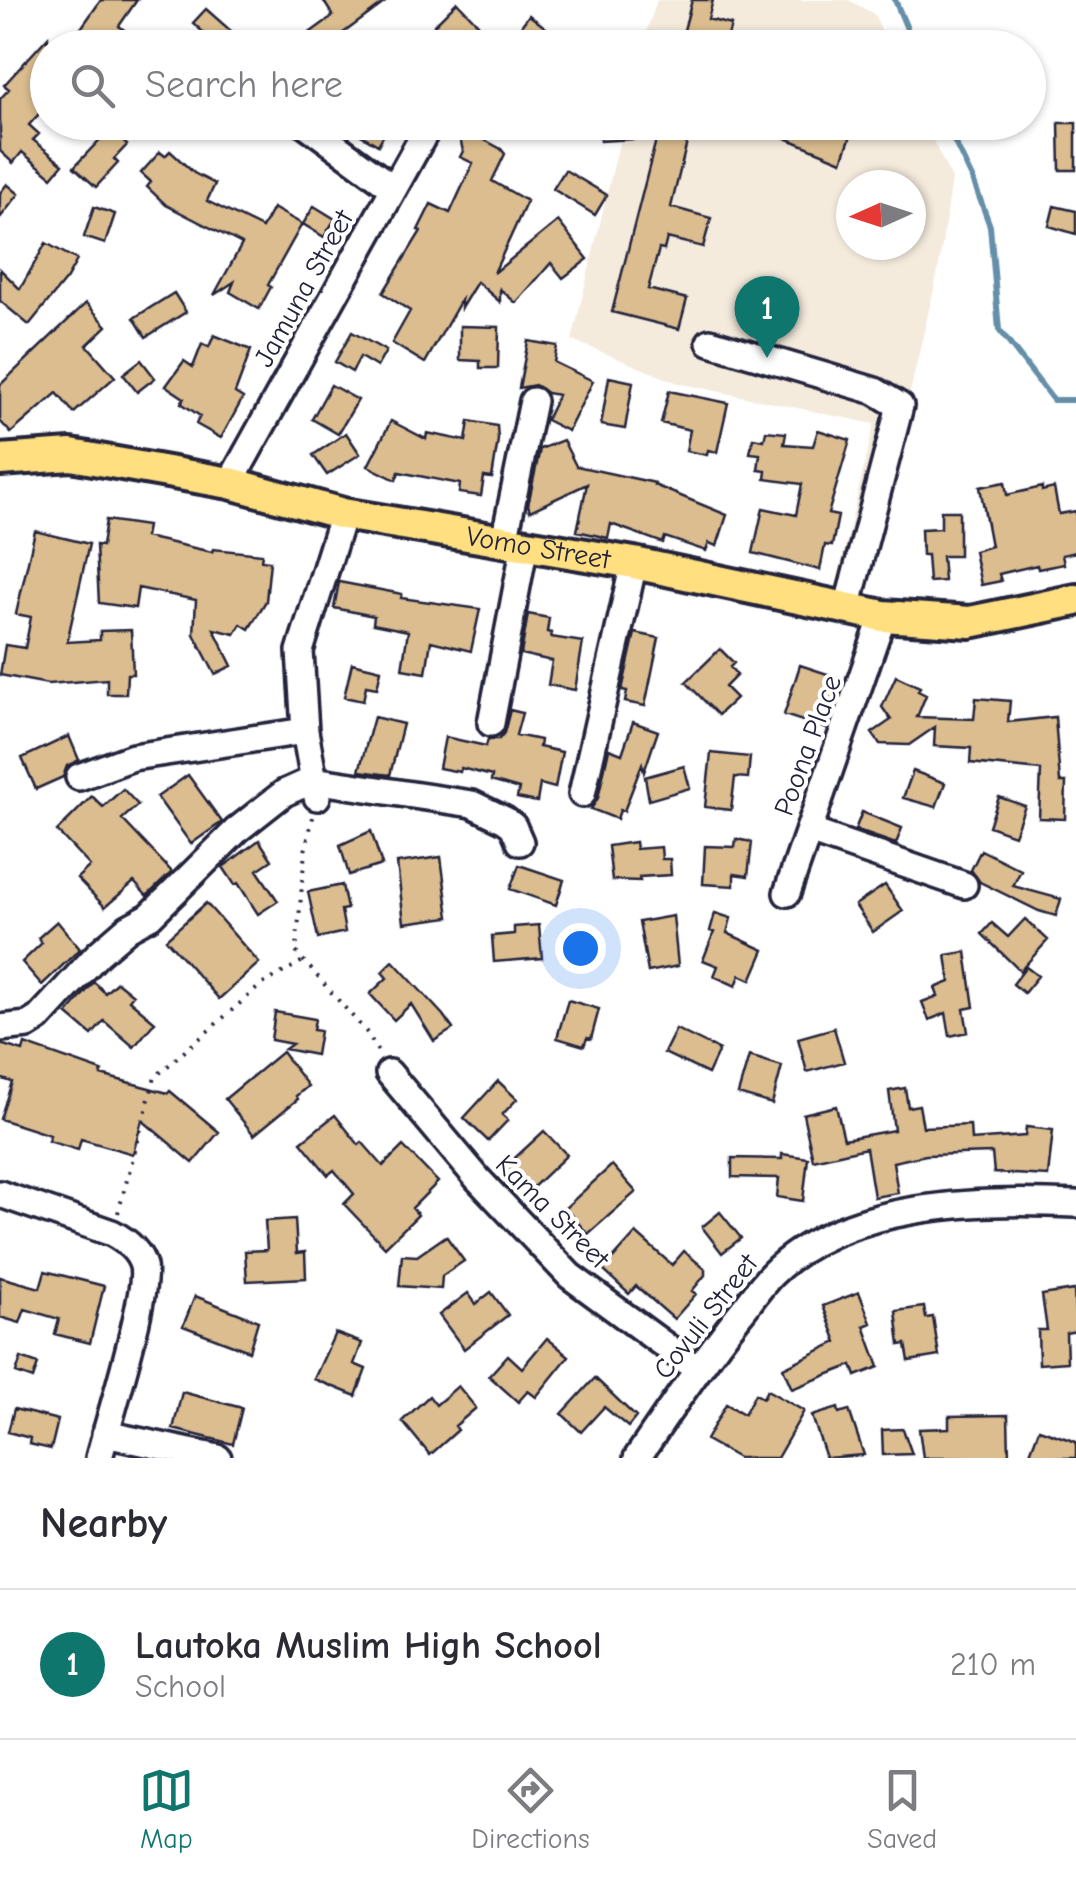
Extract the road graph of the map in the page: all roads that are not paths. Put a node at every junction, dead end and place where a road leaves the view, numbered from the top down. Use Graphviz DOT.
graph roads {
  1 [pos="327,140"];
  2 [pos="420,140"];
  3 [pos="392,188"];
  4 [pos="710,342"];
  5 [pos="532,401"];
  6 [pos="0,460"];
  7 [pos="230,483"];
  8 [pos="343,514"];
  9 [pos="514,542"];
  10 [pos="634,563"];
  11 [pos="1076,600"];
  12 [pos="847,608"];
  13 [pos="884,616"];
  14 [pos="492,723"];
  15 [pos="305,731"];
  16 [pos="79,777"];
  17 [pos="315,788"];
  18 [pos="582,794"];
  19 [pos="808,831"];
  20 [pos="520,842"];
  21 [pos="964,884"];
  22 [pos="786,893"];
  23 [pos="0,1028"];
  24 [pos="389,1073"];
  25 [pos="0,1194"];
  26 [pos="1076,1204"];
  27 [pos="696,1369"];
  28 [pos="102,1446"];
  29 [pos="645,1455"];
  30 [pos="218,1458"];
  1 -- 3 [label="street"];
  2 -- 3 [label="street, Jamuna Street"];
  3 -- 7 [label="street, Jamuna Street"];
  4 -- 12 [label="street"];
  5 -- 9 [label="street"];
  6 -- 7 [label="main road, Vomo Street"];
  7 -- 8 [label="main road, Vomo Street"];
  8 -- 9 [label="main road, Vomo Street"];
  8 -- 15 [label="street"];
  9 -- 10 [label="main road, Vomo Street"];
  9 -- 14 [label="street"];
  10 -- 12 [label="main road, Vomo Street"];
  10 -- 18 [label="street"];
  11 -- 13 [label="main road, Vomo Street"];
  12 -- 13 [label="main road, Vomo Street"];
  13 -- 19 [label="street, Poona Place"];
  15 -- 16 [label="street"];
  15 -- 17 [label="street"];
  17 -- 20 [label="street"];
  17 -- 23 [label="street"];
  19 -- 21 [label="street"];
  19 -- 22 [label="street, Poona Place"];
  24 -- 27 [label="street, Kama Street"];
  25 -- 28 [label="street"];
  26 -- 27 [label="street, Covuli Street"];
  27 -- 29 [label="street, Covuli Street"];
  28 -- 30 [label="street"];
}
